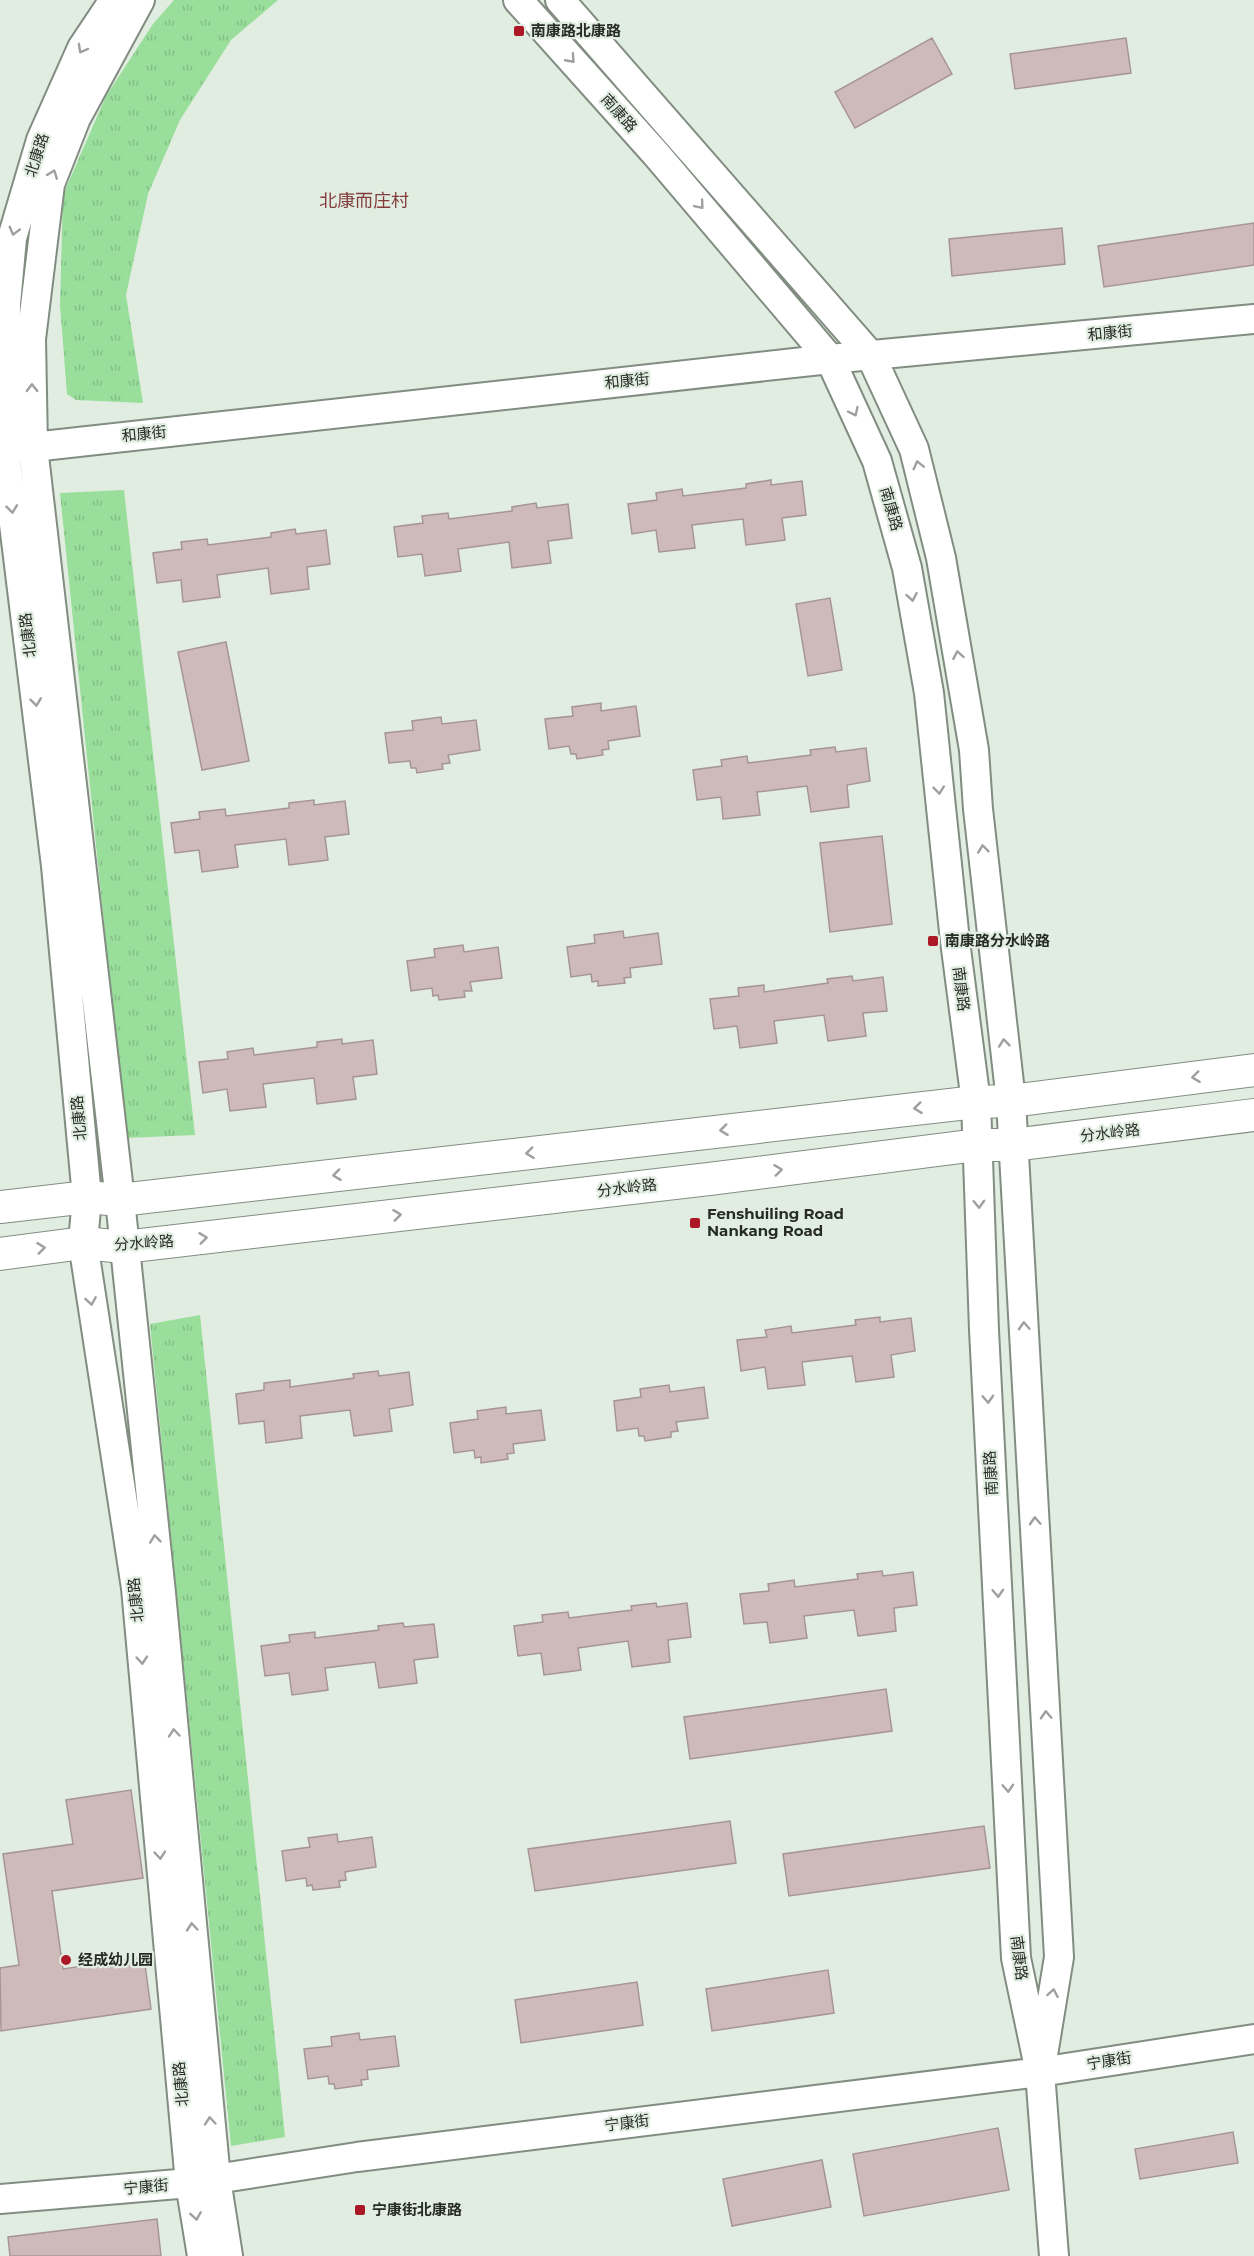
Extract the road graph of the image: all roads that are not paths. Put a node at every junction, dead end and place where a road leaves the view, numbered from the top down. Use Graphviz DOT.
graph roads {
  1 [pos="114,0"];
  2 [pos="140,0"];
  3 [pos="518,0"];
  4 [pos="561,0"];
  5 [pos="1254,319"];
  6 [pos="871,357"];
  7 [pos="830,359"];
  8 [pos="33,447"];
  9 [pos="2,451"];
  10 [pos="1254,1070"];
  11 [pos="1011,1101"];
  12 [pos="976,1102"];
  13 [pos="1254,1115"];
  14 [pos="977,1145"];
  15 [pos="1012,1145"];
  16 [pos="87,1197"];
  17 [pos="120,1200"];
  18 [pos="0,1207"];
  19 [pos="83,1243"];
  20 [pos="124,1247"];
  21 [pos="0,1254"];
  22 [pos="1254,2039"];
  23 [pos="1040,2072"];
  24 [pos="203,2181"];
  25 [pos="0,2199"];
  26 [pos="202,2256"];
  27 [pos="228,2256"];
  28 [pos="1054,2256"];
  1 -- 9 [label="street, 北康路, one-way"];
  8 -- 2 [label="street, 北康路, one-way"];
  3 -- 7 [label="street, 南康路, one-way"];
  4 -- 6 [label="street, 南康路"];
  5 -- 6 [label="street, 和康街"];
  6 -- 7 [label="street, 和康街"];
  11 -- 6 [label="street, 南康路, one-way"];
  7 -- 8 [label="street, 和康街"];
  7 -- 12 [label="street, 南康路, one-way"];
  8 -- 9 [label="street, 和康街"];
  8 -- 17 [label="street, 北康路"];
  9 -- 16 [label="street, 北康路, one-way"];
  10 -- 11 [label="main road, one-way"];
  11 -- 12 [label="main road"];
  11 -- 15 [label="street, 南康路"];
  12 -- 14 [label="street, 南康路"];
  12 -- 17 [label="main road, one-way"];
  13 -- 15 [label="main road, 分水岭路"];
  14 -- 15 [label="main road, 分水岭路"];
  20 -- 14 [label="main road, 分水岭路, one-way"];
  14 -- 23 [label="street, 南康路, one-way"];
  23 -- 15 [label="street, 南康路, one-way"];
  16 -- 17 [label="main road"];
  16 -- 18 [label="main road"];
  16 -- 19 [label="street, 北康路"];
  17 -- 20 [label="street, 北康路"];
  19 -- 20 [label="main road, 分水岭路"];
  21 -- 19 [label="main road, 分水岭路, one-way"];
  19 -- 24 [label="street, 北康路, one-way"];
  24 -- 20 [label="street, 北康路, one-way"];
  22 -- 23 [label="street, 宁康街"];
  23 -- 24 [label="street, 宁康街"];
  23 -- 28 [label="street, 南康路"];
  24 -- 25 [label="street, 宁康街"];
  24 -- 26 [label="street, 北康路, one-way"];
  24 -- 27 [label="street, 北康路"];
}
